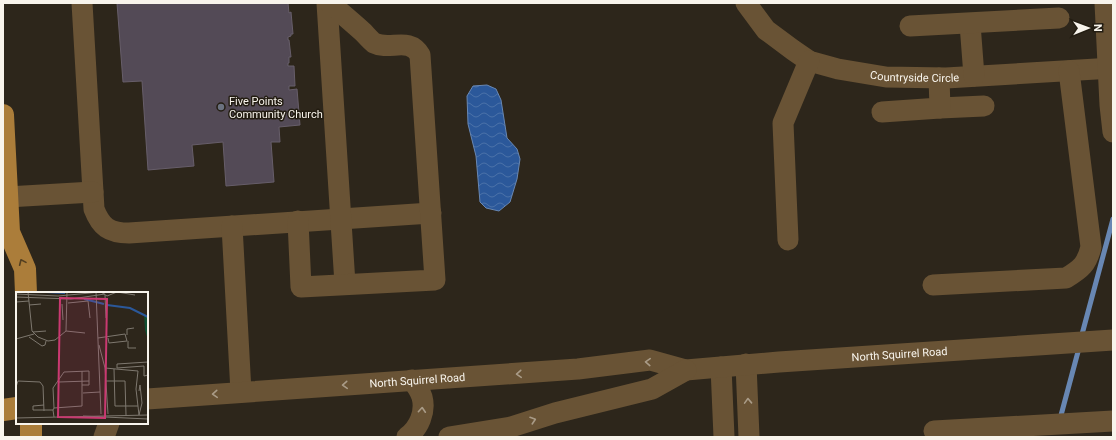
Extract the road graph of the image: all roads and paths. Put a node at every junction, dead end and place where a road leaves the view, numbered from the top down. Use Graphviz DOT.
graph roads {
  1 [pos="82,3"];
  2 [pos="328,3"];
  3 [pos="746,3"];
  4 [pos="1105,3"];
  5 [pos="1059,18"];
  6 [pos="970,24"];
  7 [pos="910,26"];
  8 [pos="809,61"];
  9 [pos="1111,68"];
  10 [pos="1069,71"];
  11 [pos="974,76"];
  12 [pos="939,78"];
  13 [pos="984,106"];
  14 [pos="940,108"];
  15 [pos="882,112"];
  16 [pos="3,115"];
  17 [pos="1113,132"];
  18 [pos="93,192"];
  19 [pos="6,197"];
  20 [pos="431,213"];
  21 [pos="341,219"];
  22 [pos="298,221"];
  23 [pos="232,226"];
  24 [pos="6,239"];
  25 [pos="788,240"];
  26 [pos="345,284"];
  27 [pos="933,285"];
  28 [pos="26,292"];
  29 [pos="1113,340"];
  30 [pos="746,364"];
  31 [pos="597,367"];
  32 [pos="721,367"];
  33 [pos="686,370"];
  34 [pos="412,380"];
  35 [pos="241,392"];
  36 [pos="148,399"];
  37 [pos="594,403"];
  38 [pos="16,408"];
  39 [pos="3,410"];
  40 [pos="1113,420"];
  41 [pos="31,424"];
  42 [pos="110,424"];
  43 [pos="934,431"];
  44 [pos="461,436"];
  45 [pos="32,437"];
  46 [pos="104,437"];
  47 [pos="407,437"];
  48 [pos="724,437"];
  49 [pos="749,437"];
  1 -- 18 [label="street"];
  2 -- 20 [label="street"];
  2 -- 21 [label="street"];
  3 -- 8 [label="street, Countryside Circle"];
  4 -- 9 [label="street"];
  5 -- 6 [label="street"];
  6 -- 7 [label="street"];
  6 -- 11 [label="street"];
  8 -- 12 [label="street, Countryside Circle"];
  8 -- 25 [label="street"];
  9 -- 10 [label="street, Countryside Circle"];
  9 -- 17 [label="street"];
  10 -- 11 [label="street, Countryside Circle"];
  10 -- 27 [label="street"];
  11 -- 12 [label="street, Countryside Circle"];
  12 -- 14 [label="street"];
  13 -- 14 [label="street"];
  14 -- 15 [label="street"];
  16 -- 19 [label="main road"];
  18 -- 19 [label="street"];
  18 -- 23 [label="street"];
  19 -- 24 [label="main road"];
  20 -- 21 [label="street"];
  20 -- 26 [label="street"];
  21 -- 22 [label="street"];
  21 -- 26 [label="street"];
  22 -- 23 [label="street"];
  22 -- 26 [label="street"];
  23 -- 35 [label="street"];
  28 -- 24 [label="main road, one-way"];
  29 -- 30 [label="street, North Squirrel Road"];
  30 -- 32 [label="street, North Squirrel Road"];
  49 -- 30 [label="street, one-way"];
  33 -- 31 [label="street, North Squirrel Road, one-way"];
  31 -- 34 [label="street, North Squirrel Road, one-way"];
  31 -- 37 [label="street"];
  32 -- 33 [label="street, North Squirrel Road"];
  32 -- 48 [label="street"];
  33 -- 37 [label="street, North Squirrel Road"];
  34 -- 35 [label="street, North Squirrel Road, one-way"];
  47 -- 34 [label="street, one-way"];
  35 -- 36 [label="street, North Squirrel Road, one-way"];
  44 -- 37 [label="street, North Squirrel Road, one-way"];
  38 -- 39 [label="main road"];
  40 -- 43 [label="street"];
  41 -- 45 [label="main road"];
  42 -- 46 [label="street"];
}
